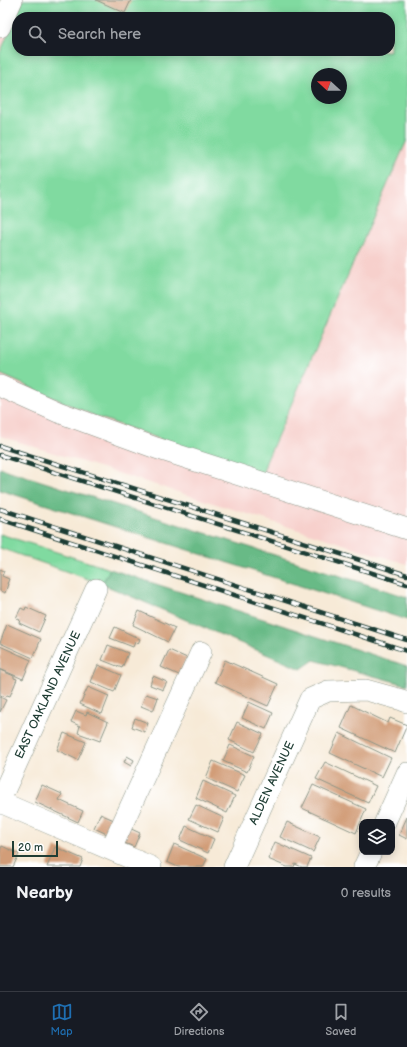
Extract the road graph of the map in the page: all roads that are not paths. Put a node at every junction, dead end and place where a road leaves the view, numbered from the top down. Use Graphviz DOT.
graph roads {
  1 [pos="12,0"];
  2 [pos="0,27"];
  3 [pos="0,386"];
  4 [pos="407,530"];
  5 [pos="96,589"];
  6 [pos="201,652"];
  7 [pos="407,702"];
  8 [pos="407,773"];
  9 [pos="0,801"];
  10 [pos="386,819"];
  11 [pos="110,849"];
  12 [pos="370,855"];
  13 [pos="151,867"];
  14 [pos="234,867"];
  15 [pos="364,867"];
  1 -- 2 [label="street"];
  3 -- 4 [label="street"];
  5 -- 9 [label="street, EAST OAKLAND AVENUE"];
  6 -- 11 [label="street"];
  7 -- 14 [label="street, ALDEN AVENUE"];
  8 -- 10 [label="street"];
  9 -- 11 [label="street"];
  11 -- 13 [label="street"];
  12 -- 15 [label="street"];
}
